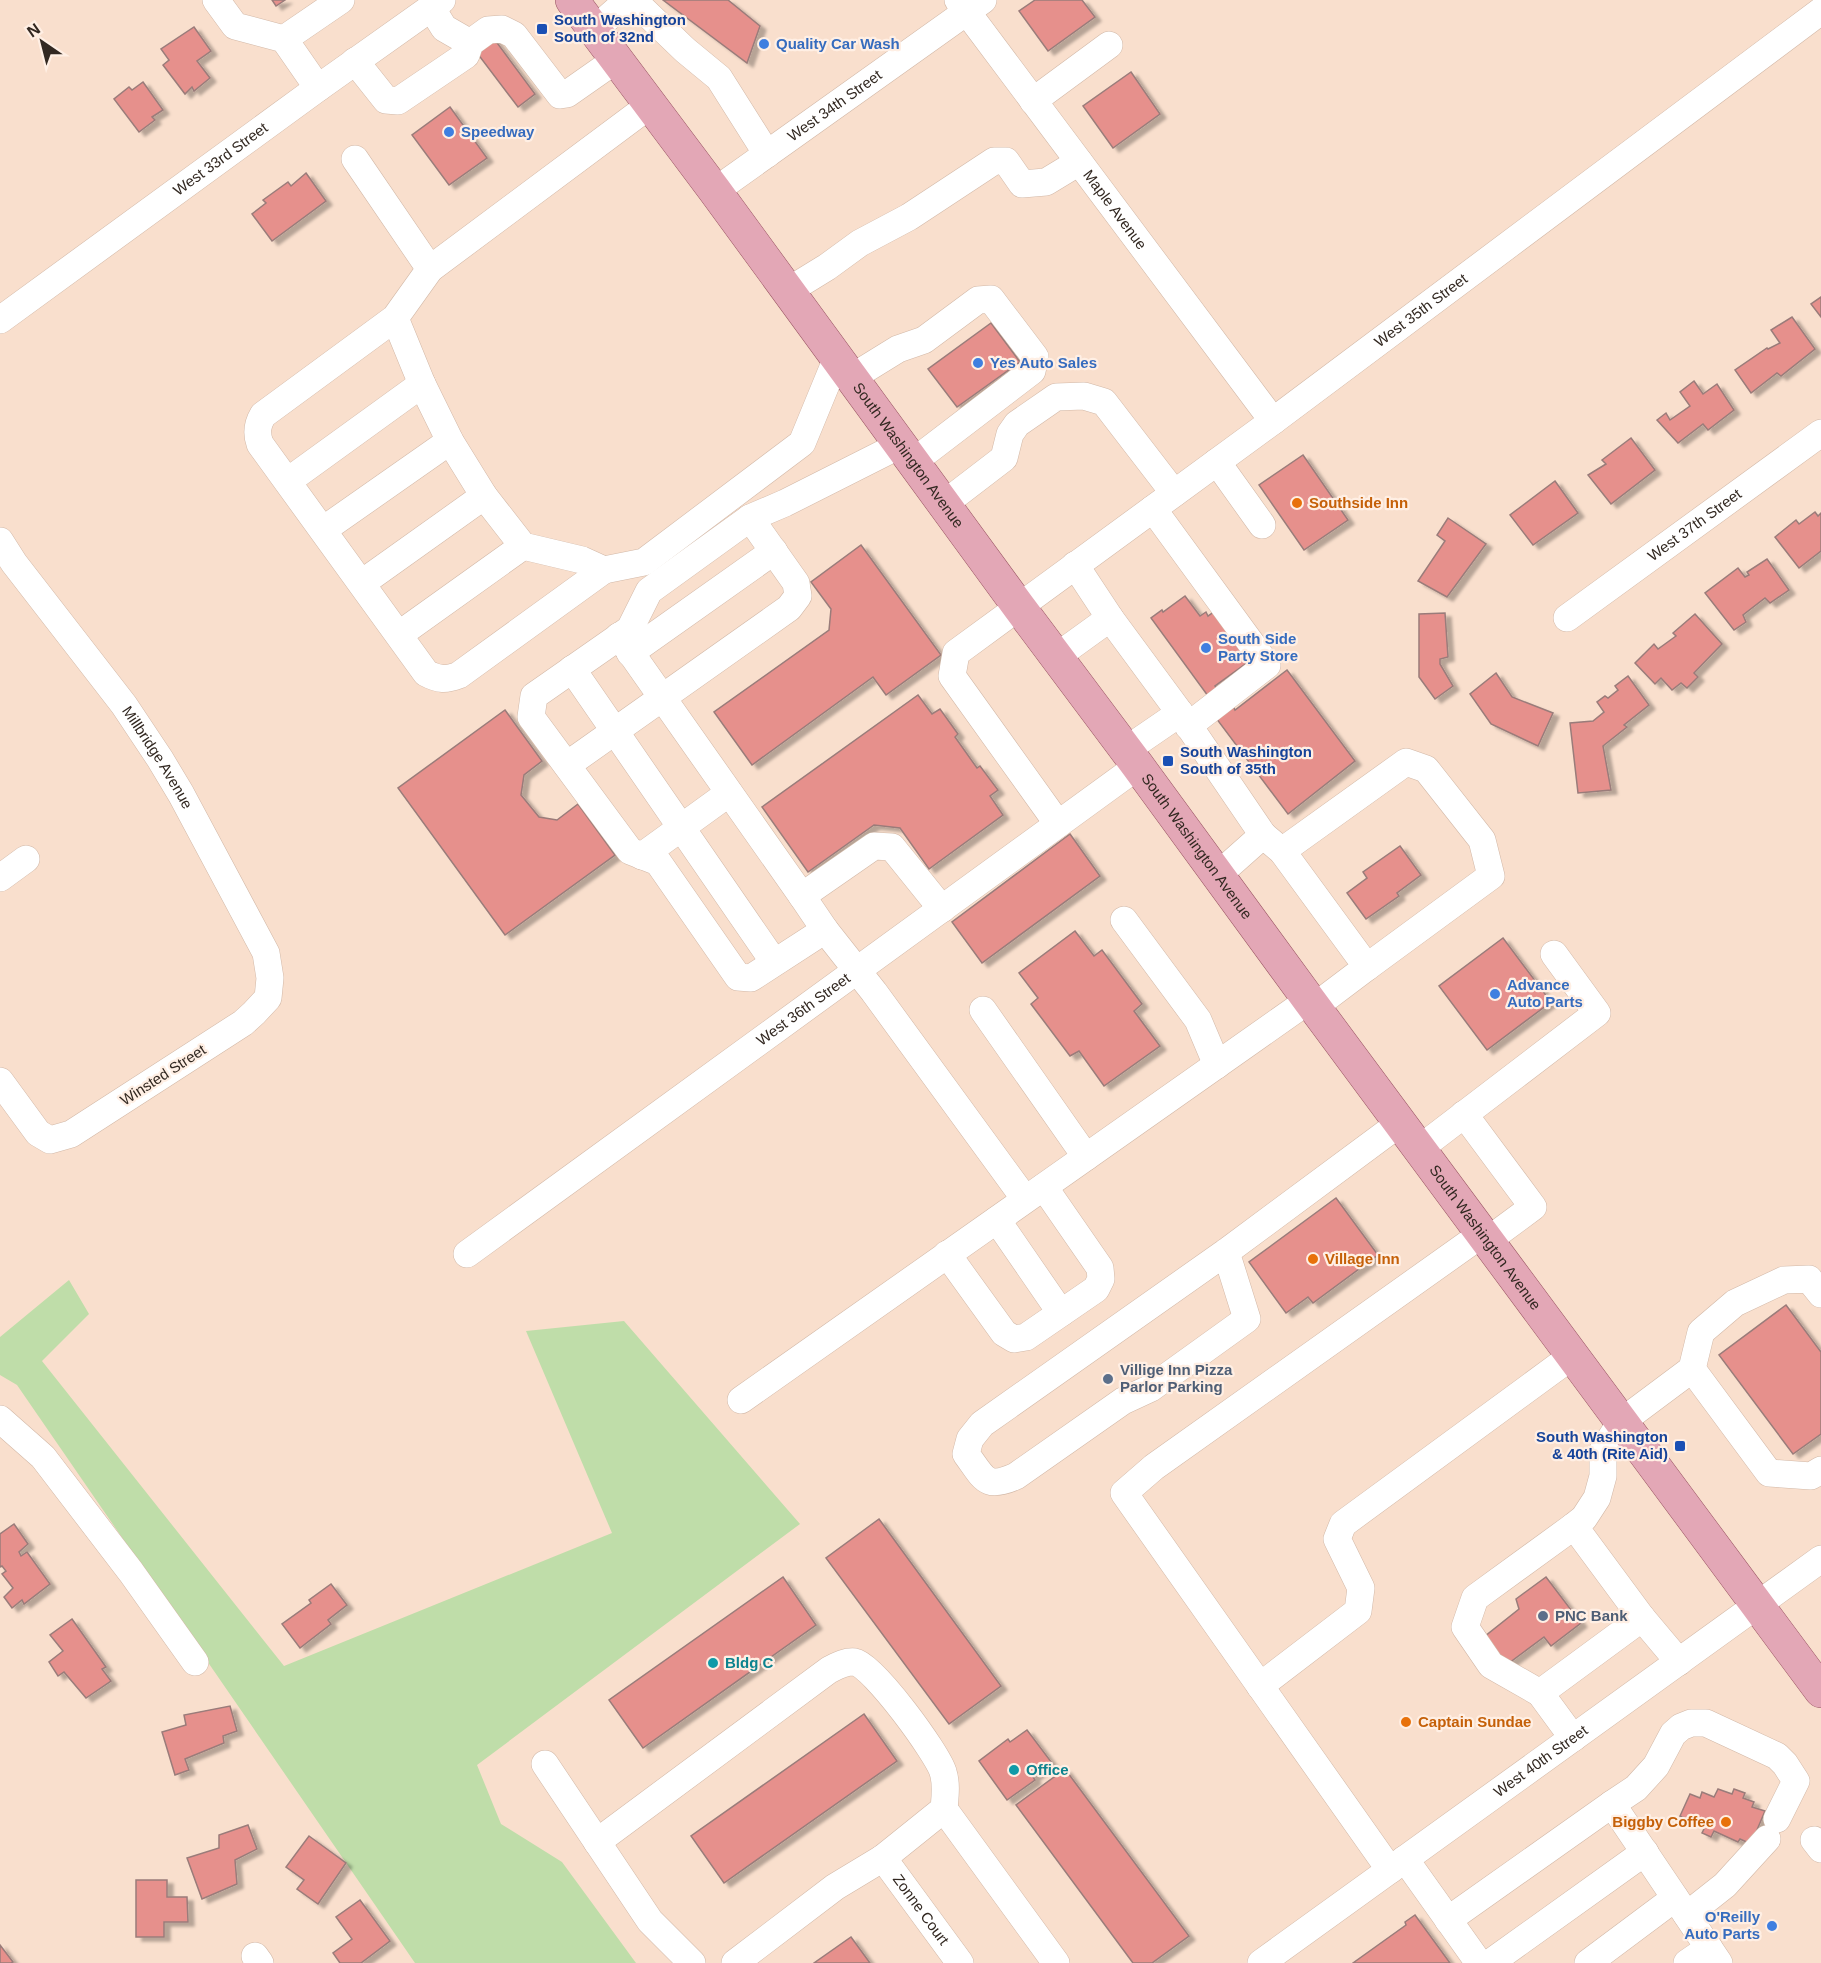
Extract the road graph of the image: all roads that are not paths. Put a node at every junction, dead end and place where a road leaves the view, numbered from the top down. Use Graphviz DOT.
graph roads {
  1 [pos="216,0"];
  2 [pos="341,0"];
  3 [pos="572,0"];
  4 [pos="628,0"];
  5 [pos="633,0"];
  6 [pos="969,4"];
  7 [pos="428,5"];
  8 [pos="1821,11"];
  9 [pos="594,30"];
  10 [pos="284,39"];
  11 [pos="470,44"];
  12 [pos="1108,45"];
  13 [pos="616,59"];
  14 [pos="355,61"];
  15 [pos="318,88"];
  16 [pos="1033,101"];
  17 [pos="650,105"];
  18 [pos="767,154"];
  19 [pos="355,159"];
  20 [pos="1079,162"];
  21 [pos="715,191"];
  22 [pos="430,268"];
  23 [pos="788,291"];
  24 [pos="395,318"];
  25 [pos="0,320"];
  26 [pos="844,368"];
  27 [pos="423,384"];
  28 [pos="1273,421"];
  29 [pos="1821,433"];
  30 [pos="450,441"];
  31 [pos="907,453"];
  32 [pos="1217,462"];
  33 [pos="288,481"];
  34 [pos="483,496"];
  35 [pos="1163,501"];
  36 [pos="944,504"];
  37 [pos="750,518"];
  38 [pos="1262,525"];
  39 [pos="323,530"];
  40 [pos="523,546"];
  41 [pos="774,551"];
  42 [pos="5,559"];
  43 [pos="1076,565"];
  44 [pos="604,570"];
  45 [pos="362,583"];
  46 [pos="1018,607"];
  47 [pos="1110,618"];
  48 [pos="1567,618"];
  49 [pos="400,634"];
  50 [pos="624,645"];
  51 [pos="1056,657"];
  52 [pos="572,669"];
  53 [pos="662,697"];
  54 [pos="1184,719"];
  55 [pos="615,731"];
  56 [pos="1132,758"];
  57 [pos="567,765"];
  58 [pos="729,793"];
  59 [pos="1058,824"];
  60 [pos="681,827"];
  61 [pos="1272,843"];
  62 [pos="642,856"];
  63 [pos="26,859"];
  64 [pos="1218,875"];
  65 [pos="0,878"];
  66 [pos="802,896"];
  67 [pos="942,909"];
  68 [pos="1124,920"];
  69 [pos="825,930"];
  70 [pos="1554,954"];
  71 [pos="774,962"];
  72 [pos="1367,967"];
  73 [pos="857,971"];
  74 [pos="268,998"];
  75 [pos="1311,1003"];
  76 [pos="983,1010"];
  77 [pos="1217,1065"];
  78 [pos="0,1081"];
  79 [pos="1464,1114"];
  80 [pos="1409,1136"];
  81 [pos="1086,1157"];
  82 [pos="1035,1193"];
  83 [pos="997,1220"];
  84 [pos="1484,1237"];
  85 [pos="1226,1252"];
  86 [pos="467,1254"];
  87 [pos="947,1254"];
  88 [pos="1815,1287"];
  89 [pos="1062,1313"];
  90 [pos="1572,1356"];
  91 [pos="1692,1370"];
  92 [pos="741,1400"];
  93 [pos="0,1419"];
  94 [pos="1621,1422"];
  95 [pos="1821,1470"];
  96 [pos="1574,1526"];
  97 [pos="1821,1559"];
  98 [pos="1757,1605"];
  99 [pos="1642,1618"];
  100 [pos="195,1662"];
  101 [pos="1679,1662"];
  102 [pos="1260,1686"];
  103 [pos="1821,1691"];
  104 [pos="1540,1693"];
  105 [pos="1573,1738"];
  106 [pos="545,1764"];
  107 [pos="1612,1804"];
  108 [pos="944,1809"];
  109 [pos="597,1842"];
  110 [pos="1645,1852"];
  111 [pos="883,1858"];
  112 [pos="1398,1864"];
  113 [pos="1681,1906"];
  114 [pos="1448,1920"];
  115 [pos="1714,1956"];
  116 [pos="692,1963"];
  117 [pos="735,1963"];
  118 [pos="960,1963"];
  119 [pos="1056,1963"];
  120 [pos="1261,1963"];
  121 [pos="1479,1963"];
  122 [pos="1490,1963"];
  123 [pos="1588,1963"];
  124 [pos="1687,1963"];
  1 -- 10 [label="street"];
  2 -- 10 [label="street"];
  3 -- 9 [label="main road, South Washington Avenue"];
  4 -- 9 [label="street"];
  5 -- 18 [label="street"];
  6 -- 16 [label="street, Maple Avenue"];
  6 -- 18 [label="street, West 34th Street"];
  7 -- 11 [label="street"];
  7 -- 14 [label="street, West 33rd Street"];
  8 -- 28 [label="street, West 35th Street"];
  9 -- 13 [label="main road, South Washington Avenue"];
  10 -- 15 [label="street"];
  11 -- 13 [label="street"];
  11 -- 14 [label="street"];
  12 -- 16 [label="street"];
  13 -- 17 [label="main road, South Washington Avenue"];
  14 -- 15 [label="street, West 33rd Street"];
  15 -- 25 [label="street, West 33rd Street"];
  16 -- 20 [label="street, Maple Avenue"];
  17 -- 21 [label="main road, South Washington Avenue"];
  17 -- 22 [label="street"];
  18 -- 21 [label="street, West 34th Street"];
  19 -- 22 [label="street"];
  20 -- 23 [label="street"];
  20 -- 28 [label="street, Maple Avenue"];
  21 -- 23 [label="main road, South Washington Avenue"];
  22 -- 24 [label="street"];
  23 -- 26 [label="main road, South Washington Avenue"];
  24 -- 27 [label="street"];
  24 -- 33 [label="street"];
  26 -- 31 [label="main road, South Washington Avenue"];
  26 -- 31 [label="street"];
  26 -- 44 [label="street"];
  27 -- 30 [label="street"];
  27 -- 33 [label="street"];
  28 -- 32 [label="street, West 35th Street"];
  29 -- 48 [label="street, West 37th Street"];
  30 -- 34 [label="street"];
  30 -- 39 [label="street"];
  31 -- 36 [label="main road, South Washington Avenue"];
  31 -- 37 [label="street"];
  32 -- 35 [label="street, West 35th Street"];
  32 -- 38 [label="street"];
  33 -- 39 [label="street"];
  34 -- 40 [label="street"];
  34 -- 45 [label="street"];
  35 -- 36 [label="street"];
  35 -- 43 [label="street, West 35th Street"];
  35 -- 54 [label="street, West 36th Street"];
  36 -- 46 [label="main road, South Washington Avenue"];
  37 -- 41 [label="street"];
  37 -- 50 [label="street"];
  39 -- 45 [label="street"];
  40 -- 44 [label="street"];
  40 -- 49 [label="street"];
  41 -- 50 [label="street"];
  41 -- 53 [label="street"];
  42 -- 74 [label="street, Millbridge Avenue"];
  43 -- 46 [label="street, West 35th Street"];
  43 -- 47 [label="street"];
  44 -- 49 [label="street"];
  45 -- 49 [label="street"];
  46 -- 51 [label="main road, South Washington Avenue"];
  46 -- 59 [label="street, West 35th Street"];
  47 -- 51 [label="street"];
  47 -- 54 [label="street"];
  50 -- 52 [label="street"];
  50 -- 53 [label="street"];
  51 -- 56 [label="main road, South Washington Avenue"];
  52 -- 55 [label="street"];
  52 -- 57 [label="street"];
  53 -- 55 [label="street"];
  53 -- 58 [label="street"];
  54 -- 56 [label="street, West 36th Street"];
  54 -- 61 [label="street"];
  55 -- 57 [label="street"];
  55 -- 60 [label="street"];
  56 -- 59 [label="street, West 36th Street"];
  56 -- 64 [label="main road, South Washington Avenue"];
  57 -- 62 [label="street"];
  58 -- 60 [label="street"];
  58 -- 66 [label="street"];
  59 -- 67 [label="street, West 36th Street"];
  60 -- 62 [label="street"];
  60 -- 71 [label="street"];
  61 -- 64 [label="street"];
  61 -- 72 [label="street"];
  61 -- 72 [label="street"];
  62 -- 71 [label="street"];
  63 -- 65 [label="street"];
  64 -- 75 [label="main road, South Washington Avenue"];
  66 -- 67 [label="street"];
  66 -- 69 [label="street"];
  67 -- 73 [label="street, West 36th Street"];
  68 -- 77 [label="street"];
  69 -- 71 [label="street"];
  69 -- 73 [label="street"];
  70 -- 79 [label="street"];
  72 -- 75 [label="street"];
  73 -- 82 [label="street"];
  73 -- 86 [label="street, West 36th Street"];
  74 -- 78 [label="street, Winsted Street"];
  75 -- 77 [label="street"];
  75 -- 80 [label="main road, South Washington Avenue"];
  76 -- 81 [label="street"];
  77 -- 81 [label="street"];
  79 -- 80 [label="street"];
  79 -- 84 [label="street"];
  80 -- 84 [label="main road, South Washington Avenue"];
  80 -- 85 [label="street"];
  81 -- 82 [label="street"];
  82 -- 83 [label="street"];
  82 -- 89 [label="street"];
  83 -- 87 [label="street"];
  83 -- 89 [label="street"];
  84 -- 90 [label="main road, South Washington Avenue"];
  84 -- 102 [label="street"];
  85 -- 85 [label="street"];
  87 -- 89 [label="street"];
  87 -- 92 [label="street"];
  88 -- 91 [label="street"];
  90 -- 94 [label="main road, South Washington Avenue"];
  90 -- 102 [label="street"];
  91 -- 94 [label="street"];
  91 -- 95 [label="street"];
  93 -- 100 [label="street"];
  94 -- 96 [label="street"];
  94 -- 98 [label="main road, South Washington Avenue"];
  96 -- 99 [label="street"];
  96 -- 104 [label="street"];
  97 -- 98 [label="street, West 40th Street"];
  98 -- 101 [label="street, West 40th Street"];
  98 -- 103 [label="main road, South Washington Avenue"];
  99 -- 101 [label="street"];
  99 -- 104 [label="street"];
  101 -- 105 [label="street, West 40th Street"];
  102 -- 112 [label="street"];
  104 -- 105 [label="street"];
  105 -- 112 [label="street, West 40th Street"];
  106 -- 109 [label="street"];
  107 -- 110 [label="street"];
  107 -- 113 [label="street"];
  107 -- 114 [label="street"];
  108 -- 109 [label="street"];
  108 -- 111 [label="street"];
  108 -- 119 [label="street"];
  109 -- 116 [label="street"];
  110 -- 113 [label="street"];
  110 -- 122 [label="street"];
  111 -- 117 [label="street"];
  111 -- 118 [label="street, Zonne Court"];
  112 -- 114 [label="street"];
  112 -- 120 [label="street, West 40th Street"];
  113 -- 115 [label="street"];
  113 -- 123 [label="street"];
  114 -- 121 [label="street"];
  115 -- 124 [label="street"];
}
